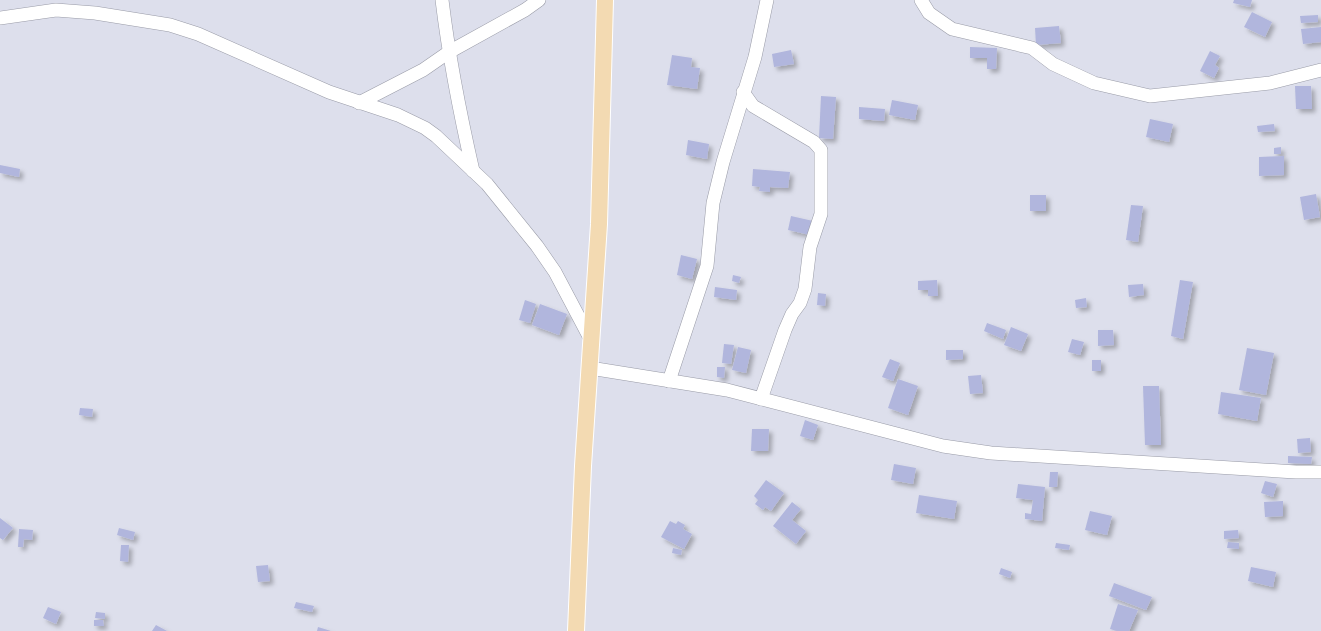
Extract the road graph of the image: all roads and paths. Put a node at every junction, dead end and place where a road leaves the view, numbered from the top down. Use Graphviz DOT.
graph roads {
  1 [pos="442,0"];
  2 [pos="539,0"];
  3 [pos="606,0"];
  4 [pos="767,0"];
  5 [pos="921,0"];
  6 [pos="0,18"];
  7 [pos="449,52"];
  8 [pos="1321,70"];
  9 [pos="743,92"];
  10 [pos="359,103"];
  11 [pos="474,171"];
  12 [pos="592,342"];
  13 [pos="590,368"];
  14 [pos="669,381"];
  15 [pos="761,399"];
  16 [pos="1321,472"];
  17 [pos="576,631"];
  1 -- 7 [label="street"];
  2 -- 7 [label="street"];
  3 -- 12 [label="main road"];
  4 -- 9 [label="street"];
  5 -- 8 [label="street"];
  6 -- 10 [label="street"];
  7 -- 10 [label="street"];
  7 -- 11 [label="street"];
  9 -- 14 [label="street"];
  9 -- 15 [label="street"];
  10 -- 11 [label="street"];
  11 -- 12 [label="street"];
  12 -- 13 [label="main road"];
  13 -- 14 [label="street"];
  13 -- 17 [label="main road"];
  14 -- 15 [label="street"];
  15 -- 16 [label="street"];
}
